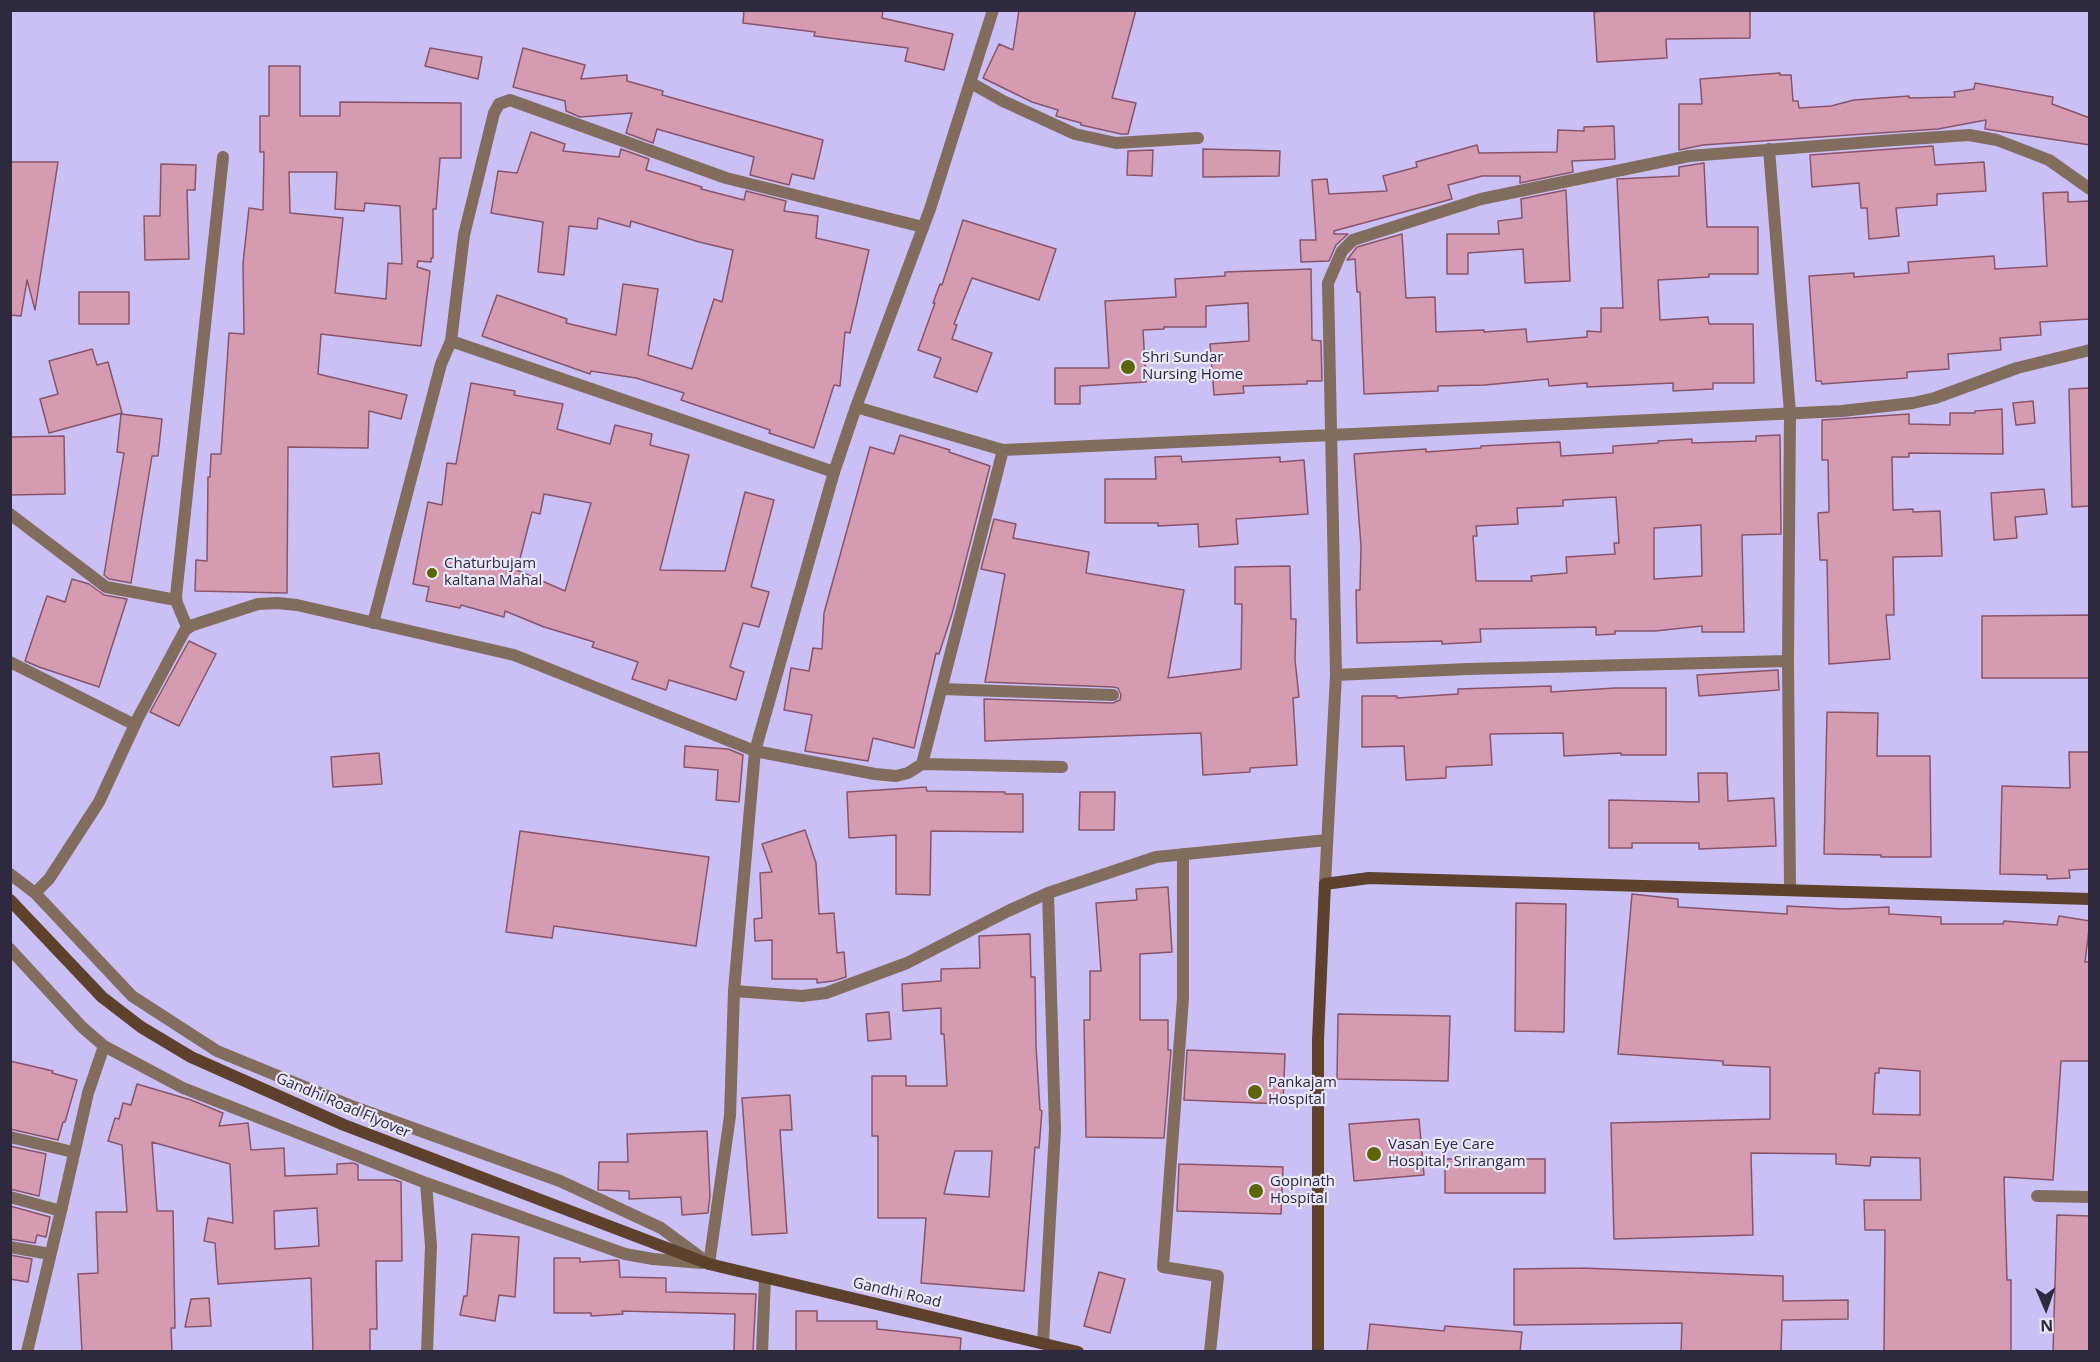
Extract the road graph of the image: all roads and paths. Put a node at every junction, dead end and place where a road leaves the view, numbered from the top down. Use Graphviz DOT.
graph roads {
  1 [pos="993,10"];
  2 [pos="969,88"];
  3 [pos="1198,138"];
  4 [pos="1769,149"];
  5 [pos="223,157"];
  6 [pos="2090,189"];
  7 [pos="923,227"];
  8 [pos="451,341"];
  9 [pos="2090,350"];
  10 [pos="856,407"];
  11 [pos="1790,413"];
  12 [pos="1330,435"];
  13 [pos="1003,450"];
  14 [pos="834,472"];
  15 [pos="10,514"];
  16 [pos="176,600"];
  17 [pos="373,622"];
  18 [pos="187,627"];
  19 [pos="1788,661"];
  20 [pos="10,662"];
  21 [pos="1336,675"];
  22 [pos="942,689"];
  23 [pos="1113,695"];
  24 [pos="135,725"];
  25 [pos="755,751"];
  26 [pos="922,764"];
  27 [pos="1062,767"];
  28 [pos="1327,840"];
  29 [pos="1183,854"];
  30 [pos="10,874"];
  31 [pos="1325,884"];
  32 [pos="1790,889"];
  33 [pos="35,893"];
  34 [pos="1048,893"];
  35 [pos="2090,899"];
  36 [pos="10,900"];
  37 [pos="10,949"];
  38 [pos="734,991"];
  39 [pos="104,1046"];
  40 [pos="10,1137"];
  41 [pos="74,1152"];
  42 [pos="426,1183"];
  43 [pos="2037,1196"];
  44 [pos="10,1197"];
  45 [pos="2090,1197"];
  46 [pos="62,1211"];
  47 [pos="10,1246"];
  48 [pos="50,1254"];
  49 [pos="709,1264"];
  50 [pos="765,1278"];
  51 [pos="1043,1343"];
  52 [pos="27,1352"];
  53 [pos="427,1352"];
  54 [pos="762,1352"];
  55 [pos="1078,1352"];
  56 [pos="1210,1352"];
  57 [pos="1318,1352"];
  1 -- 2 [label="street"];
  2 -- 3 [label="street"];
  2 -- 7 [label="street"];
  4 -- 6 [label="street"];
  4 -- 11 [label="street"];
  4 -- 12 [label="street"];
  5 -- 16 [label="street"];
  7 -- 8 [label="street"];
  7 -- 10 [label="street"];
  8 -- 14 [label="street"];
  8 -- 17 [label="street"];
  9 -- 11 [label="street"];
  10 -- 13 [label="street"];
  10 -- 14 [label="street"];
  11 -- 12 [label="street"];
  11 -- 19 [label="street"];
  12 -- 13 [label="street"];
  12 -- 21 [label="street"];
  13 -- 22 [label="street"];
  14 -- 25 [label="street"];
  15 -- 16 [label="street"];
  16 -- 18 [label="street"];
  17 -- 18 [label="street"];
  17 -- 25 [label="street"];
  18 -- 24 [label="street"];
  19 -- 21 [label="street"];
  19 -- 32 [label="street"];
  20 -- 24 [label="street"];
  21 -- 28 [label="street"];
  22 -- 23 [label="street"];
  22 -- 26 [label="street"];
  24 -- 33 [label="street"];
  25 -- 26 [label="street"];
  25 -- 38 [label="street"];
  26 -- 27 [label="street"];
  28 -- 29 [label="street"];
  28 -- 31 [label="street"];
  29 -- 34 [label="street"];
  29 -- 56 [label="street"];
  30 -- 33 [label="street"];
  31 -- 32 [label="main road"];
  31 -- 57 [label="main road"];
  32 -- 35 [label="main road"];
  33 -- 49 [label="street"];
  34 -- 38 [label="street"];
  34 -- 51 [label="street"];
  36 -- 49 [label="main road, Gandhi Road Flyover"];
  37 -- 39 [label="street"];
  38 -- 49 [label="street"];
  39 -- 41 [label="street"];
  39 -- 42 [label="street"];
  40 -- 41 [label="street"];
  41 -- 46 [label="street"];
  42 -- 49 [label="street"];
  42 -- 53 [label="street"];
  43 -- 45 [label="street"];
  44 -- 46 [label="street"];
  46 -- 48 [label="street"];
  47 -- 48 [label="street"];
  48 -- 52 [label="street"];
  49 -- 50 [label="main road, Gandhi Road"];
  50 -- 51 [label="main road, Gandhi Road"];
  50 -- 54 [label="street"];
  51 -- 55 [label="main road, Gandhi Road"];
}
